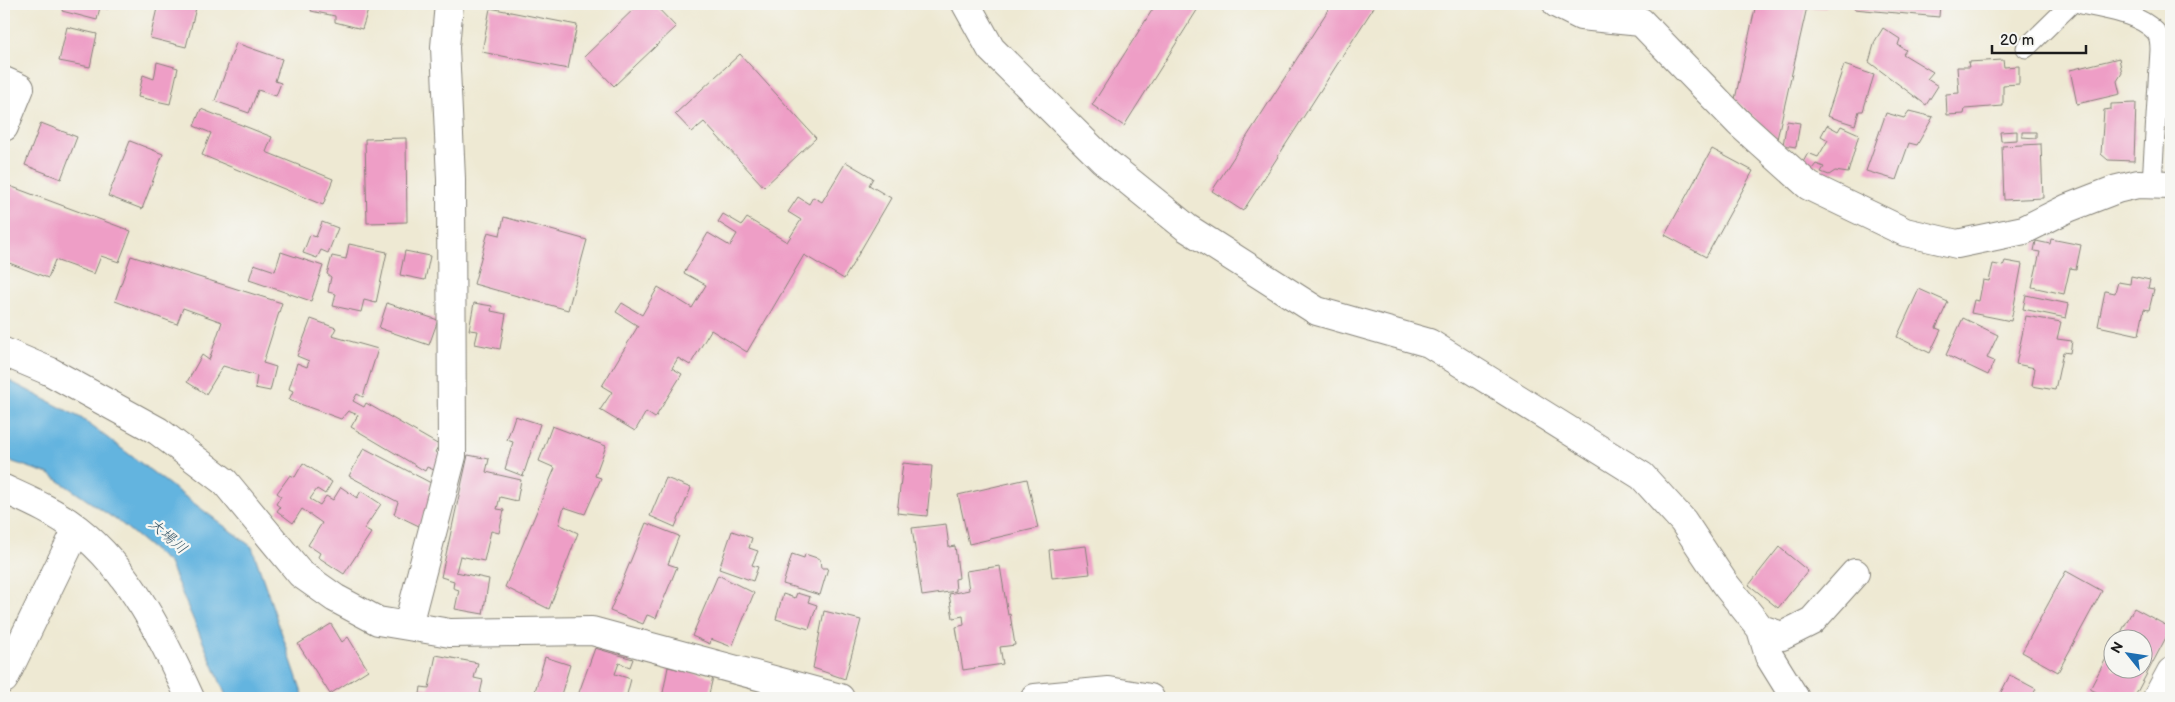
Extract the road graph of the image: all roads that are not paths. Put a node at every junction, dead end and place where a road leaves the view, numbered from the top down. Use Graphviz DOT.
graph roads {
  1 [pos="450,4"];
  2 [pos="966,4"];
  3 [pos="1556,4"];
  4 [pos="2071,4"];
  5 [pos="2082,4"];
  6 [pos="2026,48"];
  7 [pos="4,82"];
  8 [pos="4,127"];
  9 [pos="2161,184"];
  10 [pos="4,352"];
  11 [pos="4,489"];
  12 [pos="77,529"];
  13 [pos="1855,572"];
  14 [pos="408,625"];
  15 [pos="1761,629"];
  16 [pos="2171,672"];
  17 [pos="4,679"];
  18 [pos="190,698"];
  19 [pos="840,698"];
  20 [pos="1035,698"];
  21 [pos="1150,698"];
  22 [pos="1795,698"];
  23 [pos="2157,698"];
  1 -- 14 [label="street"];
  2 -- 15 [label="street"];
  3 -- 9 [label="street"];
  4 -- 6 [label="lane"];
  5 -- 9 [label="lane"];
  7 -- 8 [label="street"];
  10 -- 14 [label="street"];
  11 -- 12 [label="street"];
  12 -- 17 [label="street"];
  12 -- 18 [label="street"];
  13 -- 15 [label="street"];
  14 -- 19 [label="street"];
  15 -- 22 [label="street"];
  16 -- 23 [label="street"];
  20 -- 21 [label="street"];
}
